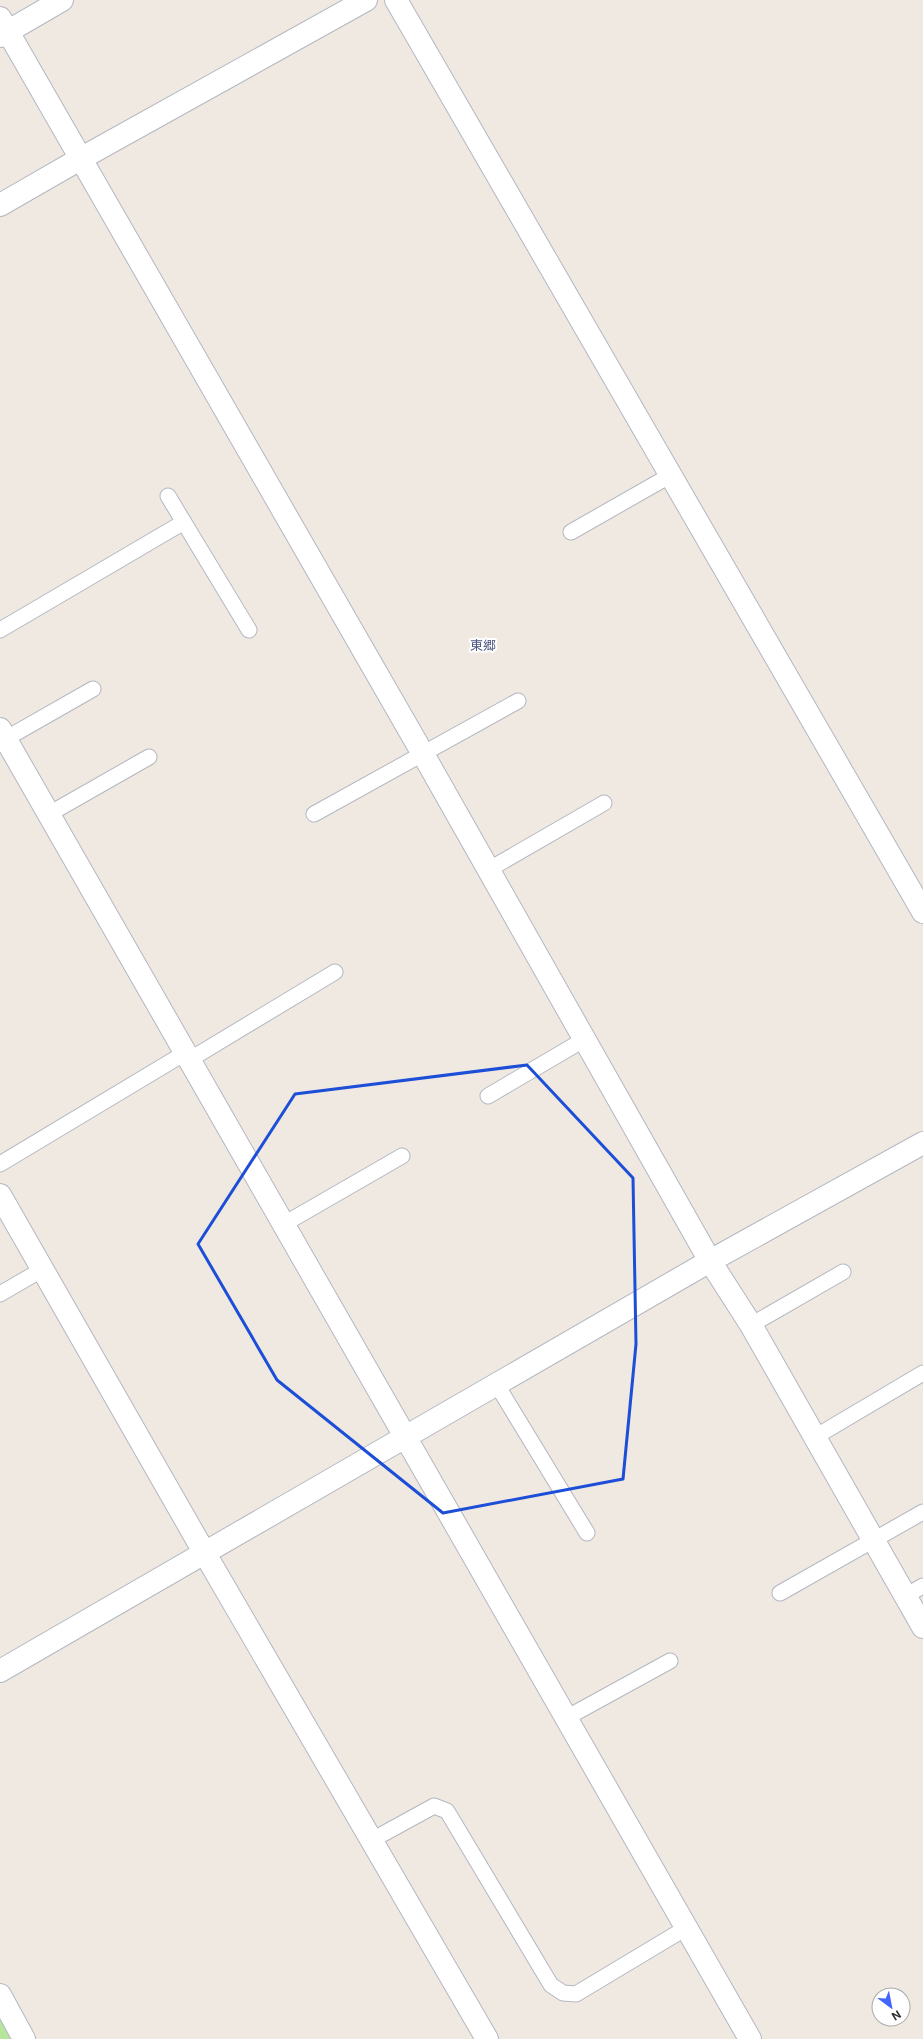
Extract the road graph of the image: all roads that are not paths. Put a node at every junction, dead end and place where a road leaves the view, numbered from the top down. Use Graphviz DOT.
graph roads {
  1 [pos="62,0"];
  2 [pos="366,0"];
  3 [pos="396,0"];
  4 [pos="3,29"];
  5 [pos="80,159"];
  6 [pos="0,205"];
  7 [pos="671,475"];
  8 [pos="168,496"];
  9 [pos="184,522"];
  10 [pos="571,532"];
  11 [pos="0,630"];
  12 [pos="249,630"];
  13 [pos="93,689"];
  14 [pos="518,701"];
  15 [pos="2,737"];
  16 [pos="423,754"];
  17 [pos="149,757"];
  18 [pos="604,803"];
  19 [pos="49,814"];
  20 [pos="314,814"];
  21 [pos="488,870"];
  22 [pos="923,912"];
  23 [pos="335,972"];
  24 [pos="585,1040"];
  25 [pos="187,1056"];
  26 [pos="488,1096"];
  27 [pos="923,1143"];
  28 [pos="402,1156"];
  29 [pos="0,1164"];
  30 [pos="0,1195"];
  31 [pos="284,1224"];
  32 [pos="710,1261"];
  33 [pos="43,1269"];
  34 [pos="843,1272"];
  35 [pos="0,1294"];
  36 [pos="751,1324"];
  37 [pos="923,1373"];
  38 [pos="497,1385"];
  39 [pos="405,1437"];
  40 [pos="815,1437"];
  41 [pos="923,1512"];
  42 [pos="587,1533"];
  43 [pos="874,1541"];
  44 [pos="204,1552"];
  45 [pos="914,1591"];
  46 [pos="780,1594"];
  47 [pos="923,1627"];
  48 [pos="670,1661"];
  49 [pos="0,1671"];
  50 [pos="566,1718"];
  51 [pos="372,1840"];
  52 [pos="686,1928"];
  53 [pos="0,1995"];
  54 [pos="24,2039"];
  55 [pos="487,2039"];
  56 [pos="750,2039"];
  1 -- 4 [label="street"];
  2 -- 5 [label="street"];
  3 -- 7 [label="street"];
  4 -- 5 [label="street"];
  5 -- 6 [label="street"];
  5 -- 16 [label="street"];
  7 -- 10 [label="lane"];
  7 -- 22 [label="street"];
  8 -- 9 [label="lane"];
  9 -- 11 [label="lane"];
  9 -- 12 [label="lane"];
  13 -- 15 [label="lane"];
  14 -- 16 [label="lane"];
  15 -- 19 [label="street"];
  16 -- 20 [label="lane"];
  16 -- 21 [label="street"];
  17 -- 19 [label="lane"];
  18 -- 21 [label="lane"];
  19 -- 25 [label="street"];
  21 -- 24 [label="street"];
  23 -- 25 [label="lane"];
  24 -- 26 [label="lane"];
  24 -- 32 [label="street"];
  25 -- 29 [label="lane"];
  25 -- 31 [label="street"];
  27 -- 32 [label="street"];
  28 -- 31 [label="lane"];
  30 -- 33 [label="street"];
  31 -- 39 [label="street"];
  32 -- 36 [label="street"];
  32 -- 38 [label="street"];
  33 -- 35 [label="lane"];
  33 -- 44 [label="street"];
  34 -- 36 [label="lane"];
  36 -- 40 [label="street"];
  37 -- 40 [label="lane"];
  38 -- 39 [label="street"];
  38 -- 42 [label="lane"];
  39 -- 44 [label="street"];
  39 -- 50 [label="street"];
  40 -- 43 [label="street"];
  41 -- 43 [label="lane"];
  43 -- 45 [label="street"];
  43 -- 46 [label="lane"];
  44 -- 49 [label="street"];
  44 -- 51 [label="street"];
  45 -- 47 [label="street"];
  48 -- 50 [label="lane"];
  50 -- 52 [label="street"];
  51 -- 52 [label="lane"];
  51 -- 55 [label="street"];
  52 -- 56 [label="street"];
  53 -- 54 [label="street"];
}
